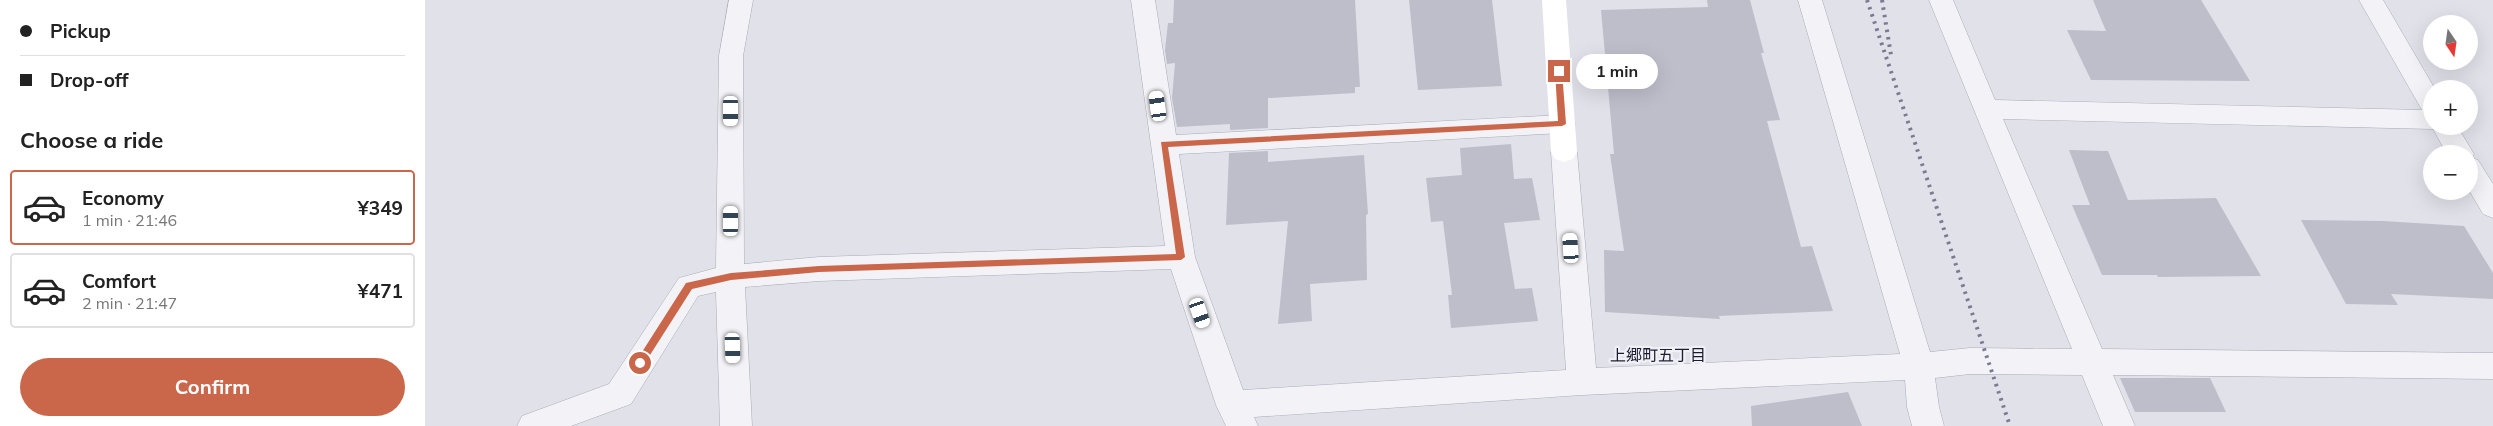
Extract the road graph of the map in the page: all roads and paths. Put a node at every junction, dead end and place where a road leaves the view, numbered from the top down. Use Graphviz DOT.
graph roads {
  1 [pos="741,0"];
  2 [pos="1143,0"];
  3 [pos="1554,0"];
  4 [pos="1811,0"];
  5 [pos="1941,0"];
  6 [pos="2371,0"];
  7 [pos="2423,90"];
  8 [pos="1988,109"];
  9 [pos="2423,120"];
  10 [pos="1563,138"];
  11 [pos="1163,144"];
  12 [pos="2478,182"];
  13 [pos="2493,207"];
  14 [pos="1181,257"];
  15 [pos="731,277"];
  16 [pos="2091,363"];
  17 [pos="1919,366"];
  18 [pos="2493,366"];
  19 [pos="1582,382"];
  20 [pos="1237,416"];
  21 [pos="533,426"];
  22 [pos="736,426"];
  23 [pos="1928,426"];
  24 [pos="2119,426"];
  1 -- 15 [label="street"];
  2 -- 11 [label="street"];
  3 -- 10 [label="street"];
  4 -- 17 [label="street"];
  5 -- 8 [label="street"];
  6 -- 7 [label="street"];
  8 -- 9 [label="street"];
  8 -- 16 [label="street"];
  10 -- 11 [label="street"];
  10 -- 19 [label="street"];
  11 -- 14 [label="street"];
  12 -- 13 [label="street"];
  14 -- 15 [label="street"];
  14 -- 20 [label="street"];
  15 -- 21 [label="street"];
  15 -- 22 [label="street"];
  16 -- 17 [label="street"];
  16 -- 18 [label="street"];
  16 -- 24 [label="street"];
  17 -- 19 [label="street"];
  17 -- 23 [label="street"];
  19 -- 20 [label="street"];
}
